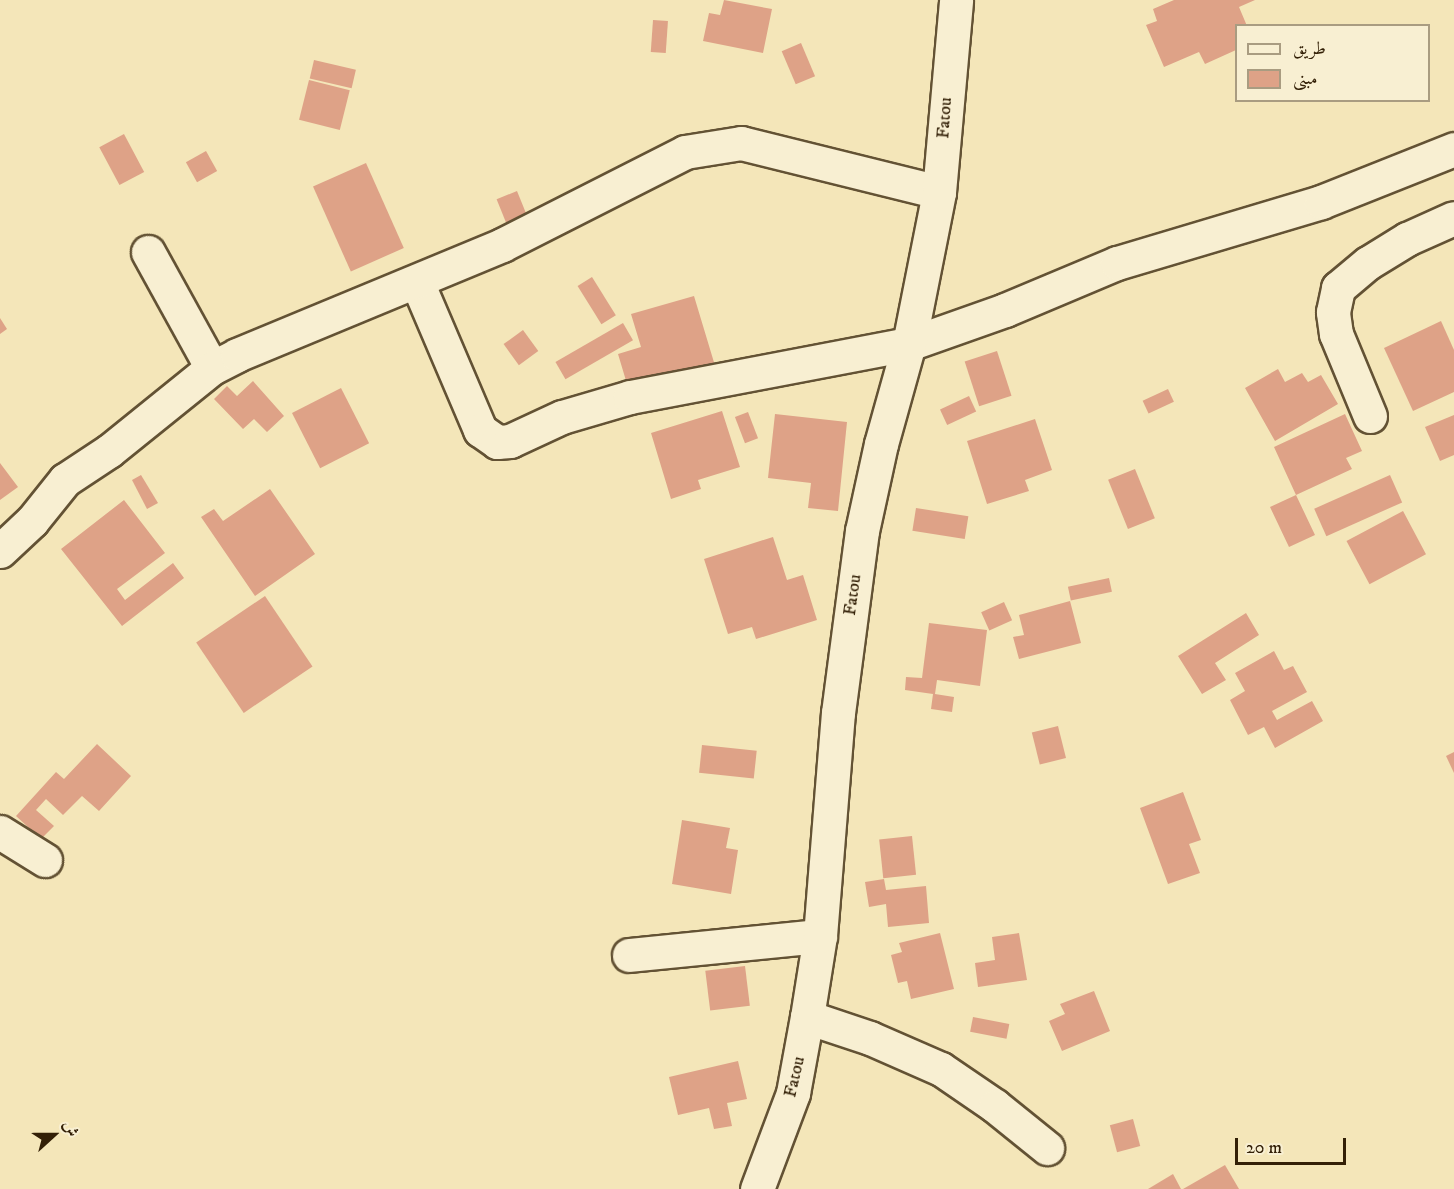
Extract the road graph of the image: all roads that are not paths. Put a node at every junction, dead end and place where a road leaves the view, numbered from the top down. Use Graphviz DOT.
graph roads {
  1 [pos="956,0"];
  2 [pos="1454,149"];
  3 [pos="939,192"];
  4 [pos="1454,218"];
  5 [pos="148,252"];
  6 [pos="417,282"];
  7 [pos="909,344"];
  8 [pos="212,368"];
  9 [pos="1370,416"];
  10 [pos="0,551"];
  11 [pos="0,832"];
  12 [pos="45,860"];
  13 [pos="820,936"];
  14 [pos="629,955"];
  15 [pos="807,1017"];
  16 [pos="1047,1148"];
  17 [pos="757,1189"];
  1 -- 3 [label="street, Fatou"];
  2 -- 7 [label="street"];
  3 -- 6 [label="street"];
  3 -- 7 [label="street, Fatou"];
  4 -- 9 [label="street"];
  5 -- 8 [label="street"];
  6 -- 7 [label="street"];
  6 -- 8 [label="street"];
  7 -- 13 [label="street, Fatou"];
  8 -- 10 [label="street"];
  11 -- 12 [label="street"];
  13 -- 14 [label="street"];
  13 -- 15 [label="street, Fatou"];
  15 -- 16 [label="street"];
  15 -- 17 [label="street, Fatou"];
}
